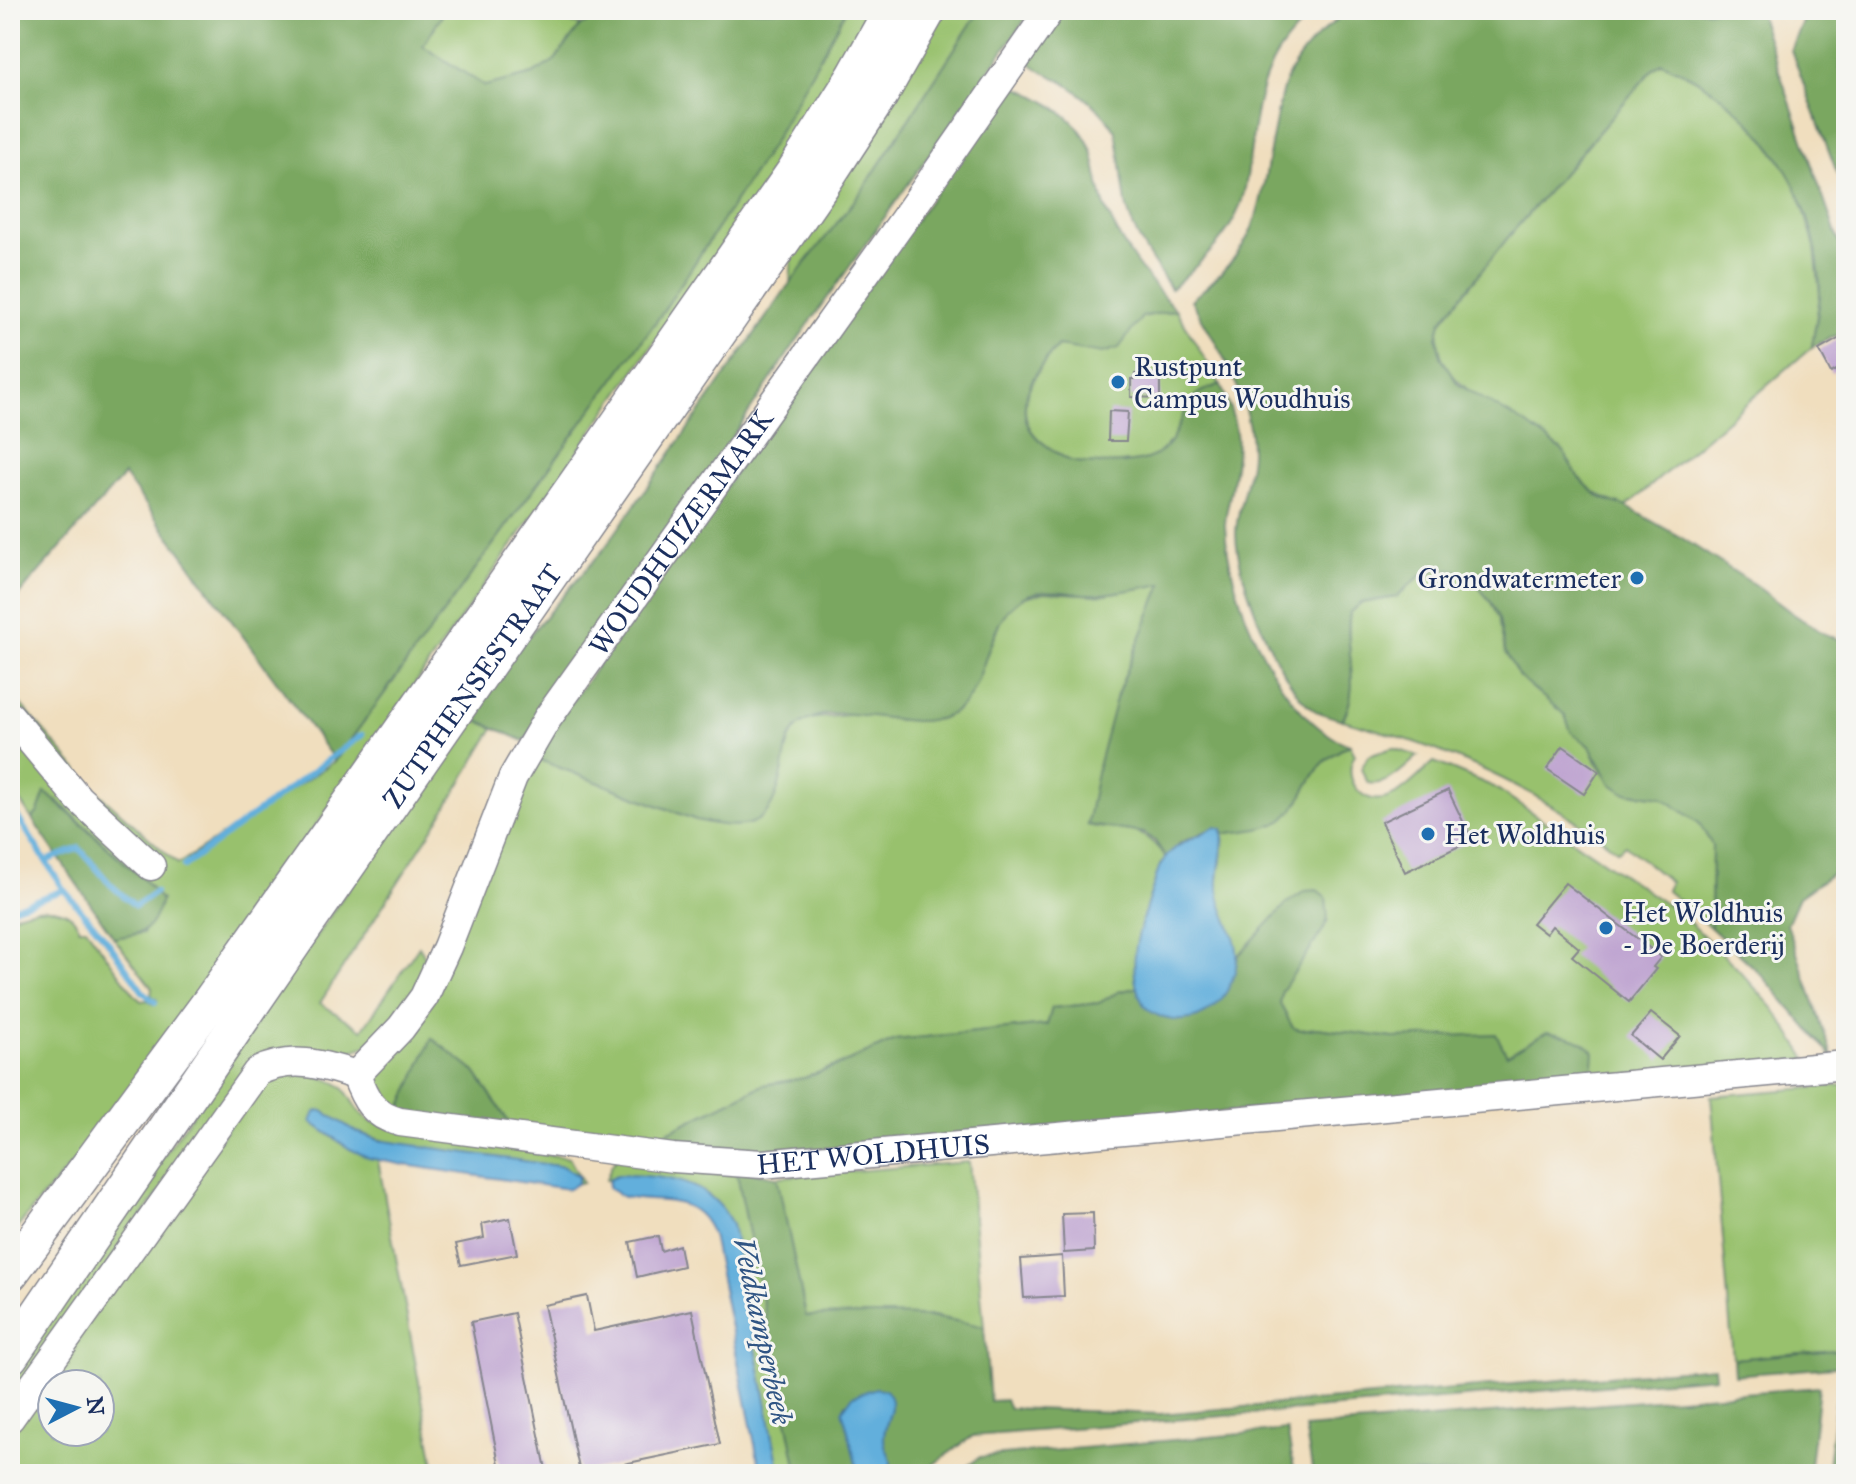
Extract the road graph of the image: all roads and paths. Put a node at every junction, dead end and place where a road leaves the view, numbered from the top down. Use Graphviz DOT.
graph roads {
  1 [pos="892,10"];
  2 [pos="928,10"];
  3 [pos="1050,10"];
  4 [pos="10,716"];
  5 [pos="151,866"];
  6 [pos="1846,1065"];
  7 [pos="356,1075"];
  8 [pos="10,1273"];
  9 [pos="10,1356"];
  10 [pos="10,1418"];
  1 -- 8 [label="main road, ZUTPHENSESTRAAT"];
  2 -- 9 [label="main road, ZUTPHENSESTRAAT"];
  3 -- 7 [label="street, WOUDHUIZERMARK"];
  4 -- 5 [label="street"];
  6 -- 7 [label="street, HET WOLDHUIS"];
  7 -- 10 [label="street"];
}
